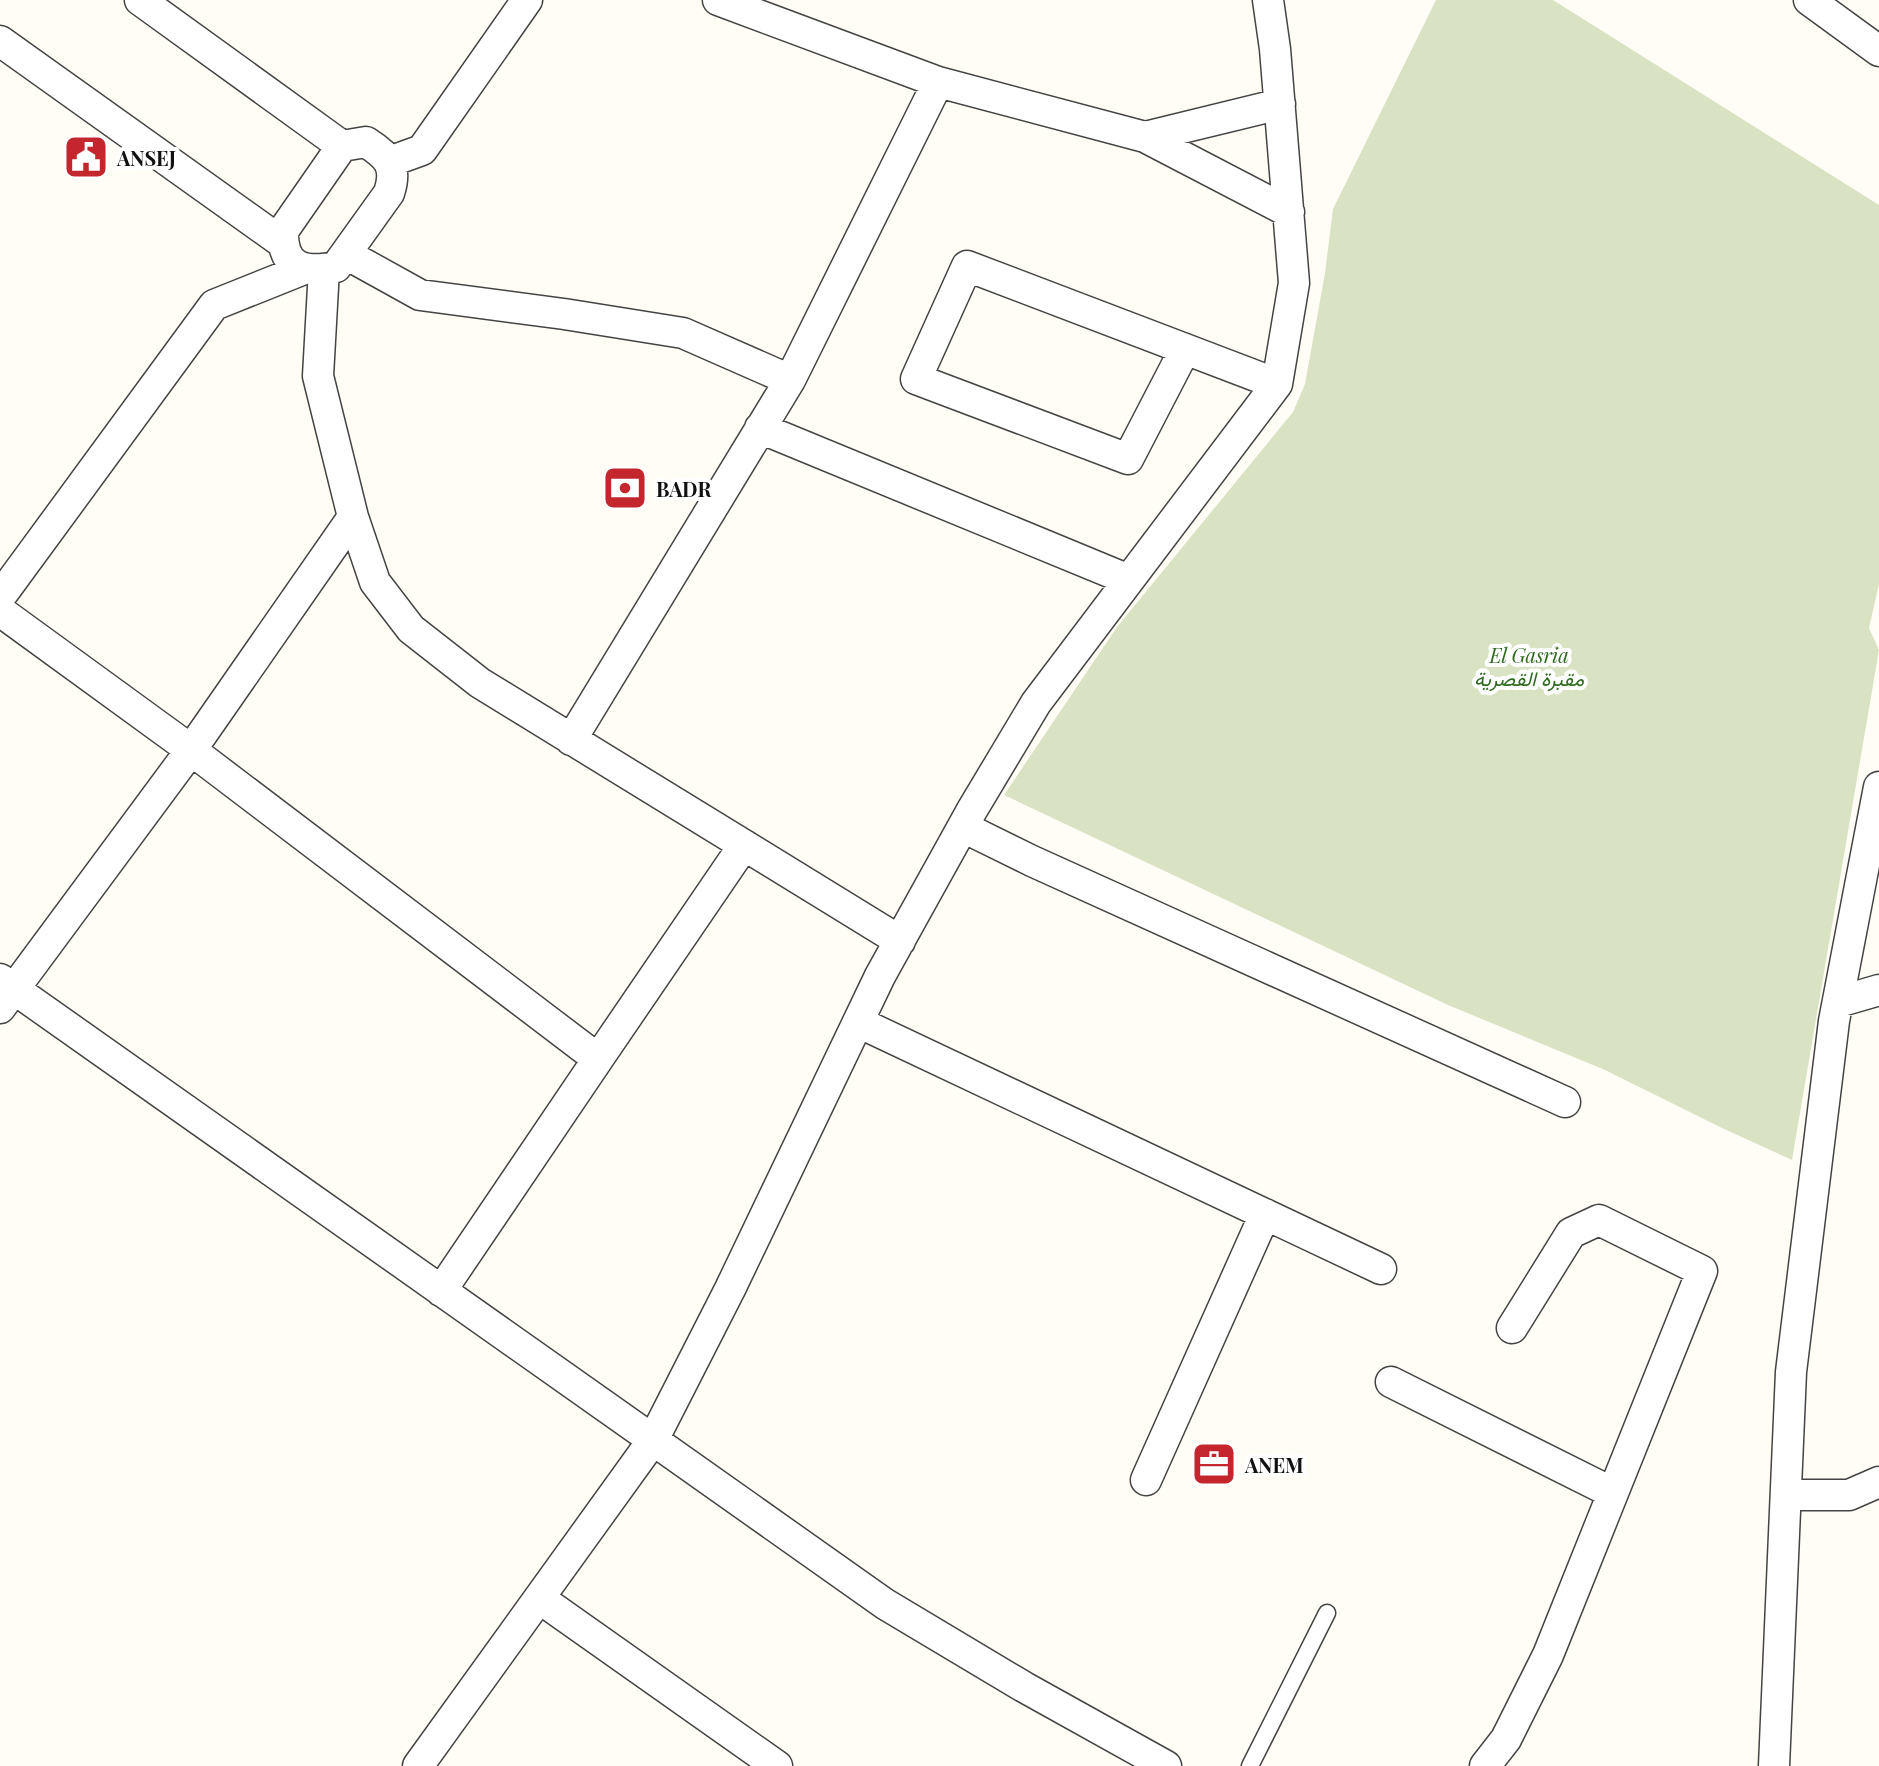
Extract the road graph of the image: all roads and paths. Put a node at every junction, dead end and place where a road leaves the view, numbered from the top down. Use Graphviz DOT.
graph roads {
  1 [pos="140,0"];
  2 [pos="527,0"];
  3 [pos="1268,0"];
  4 [pos="1809,0"];
  5 [pos="728,2"];
  6 [pos="0,41"];
  7 [pos="1879,51"];
  8 [pos="938,82"];
  9 [pos="1280,104"];
  10 [pos="1145,137"];
  11 [pos="342,146"];
  12 [pos="389,162"];
  13 [pos="1289,212"];
  14 [pos="283,243"];
  15 [pos="325,264"];
  16 [pos="1185,349"];
  17 [pos="790,380"];
  18 [pos="1277,384"];
  19 [pos="760,428"];
  20 [pos="353,517"];
  21 [pos="1129,580"];
  22 [pos="0,597"];
  23 [pos="0,611"];
  24 [pos="571,740"];
  25 [pos="191,750"];
  26 [pos="1879,787"];
  27 [pos="963,827"];
  28 [pos="744,845"];
  29 [pos="900,941"];
  30 [pos="1879,990"];
  31 [pos="5,992"];
  32 [pos="1838,1002"];
  33 [pos="858,1022"];
  34 [pos="598,1059"];
  35 [pos="1565,1102"];
  36 [pos="1265,1214"];
  37 [pos="1381,1269"];
  38 [pos="441,1291"];
  39 [pos="1512,1328"];
  40 [pos="1391,1382"];
  41 [pos="653,1440"];
  42 [pos="1146,1480"];
  43 [pos="1879,1482"];
  44 [pos="1613,1493"];
  45 [pos="1786,1495"];
  46 [pos="539,1598"];
  47 [pos="1327,1613"];
  48 [pos="418,1766"];
  49 [pos="777,1766"];
  50 [pos="1166,1766"];
  51 [pos="1250,1766"];
  52 [pos="1485,1766"];
  53 [pos="1774,1766"];
  1 -- 11 [label="street"];
  2 -- 12 [label="street"];
  3 -- 9 [label="street"];
  4 -- 7 [label="street"];
  5 -- 8 [label="street"];
  6 -- 14 [label="street"];
  8 -- 10 [label="street"];
  8 -- 17 [label="street"];
  9 -- 10 [label="street"];
  9 -- 13 [label="street"];
  10 -- 13 [label="street"];
  11 -- 12 [label="street"];
  11 -- 14 [label="street"];
  12 -- 15 [label="street"];
  13 -- 18 [label="street"];
  14 -- 15 [label="street"];
  15 -- 17 [label="street"];
  15 -- 20 [label="street"];
  15 -- 22 [label="street"];
  16 -- 16 [label="street"];
  16 -- 18 [label="street"];
  17 -- 19 [label="street"];
  18 -- 21 [label="street"];
  19 -- 21 [label="street"];
  19 -- 24 [label="street"];
  20 -- 24 [label="street"];
  20 -- 25 [label="street"];
  21 -- 27 [label="street"];
  23 -- 25 [label="street"];
  24 -- 28 [label="street"];
  25 -- 31 [label="street"];
  25 -- 34 [label="street"];
  26 -- 32 [label="street"];
  27 -- 29 [label="street"];
  27 -- 35 [label="street"];
  28 -- 29 [label="street"];
  28 -- 34 [label="street"];
  29 -- 33 [label="street"];
  30 -- 32 [label="street"];
  31 -- 38 [label="street"];
  32 -- 45 [label="street"];
  33 -- 36 [label="street"];
  33 -- 41 [label="street"];
  34 -- 38 [label="street"];
  36 -- 37 [label="street"];
  36 -- 42 [label="street"];
  38 -- 41 [label="street"];
  39 -- 44 [label="street"];
  40 -- 44 [label="street"];
  41 -- 46 [label="street"];
  41 -- 50 [label="street"];
  43 -- 45 [label="street"];
  44 -- 52 [label="street"];
  45 -- 53 [label="street"];
  46 -- 48 [label="street"];
  46 -- 49 [label="street"];
  47 -- 51 [label="lane"];
}
